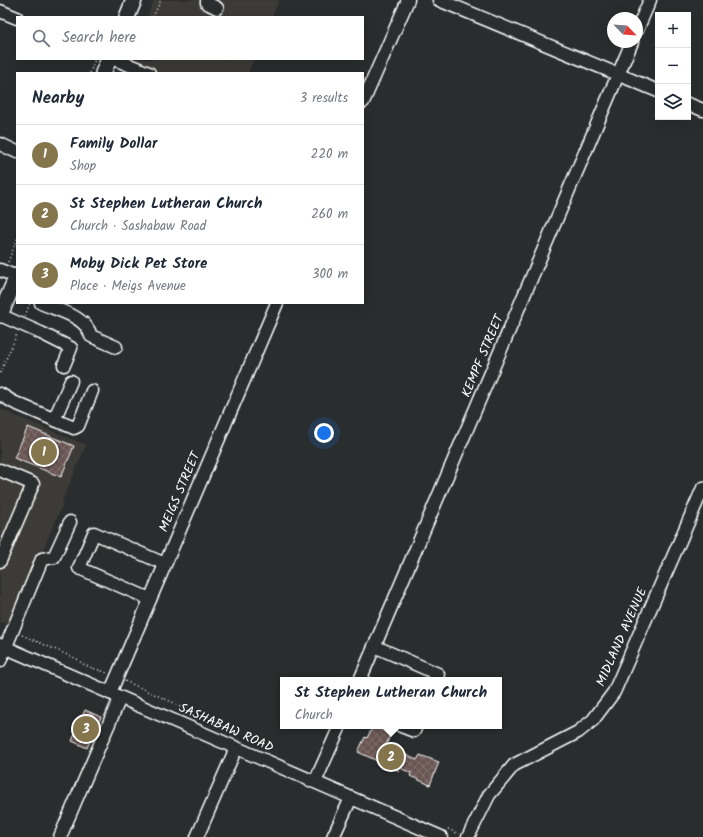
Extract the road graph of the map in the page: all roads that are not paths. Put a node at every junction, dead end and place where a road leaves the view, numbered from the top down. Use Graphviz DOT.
graph roads {
  1 [pos="134,0"];
  2 [pos="207,0"];
  3 [pos="408,0"];
  4 [pos="439,0"];
  5 [pos="650,0"];
  6 [pos="217,8"];
  7 [pos="0,11"];
  8 [pos="127,16"];
  9 [pos="643,16"];
  10 [pos="16,18"];
  11 [pos="629,48"];
  12 [pos="109,60"];
  13 [pos="116,60"];
  14 [pos="103,72"];
  15 [pos="146,72"];
  16 [pos="618,74"];
  17 [pos="655,90"];
  18 [pos="364,100"];
  19 [pos="691,105"];
  20 [pos="703,110"];
  21 [pos="0,144"];
  22 [pos="16,152"];
  23 [pos="11,279"];
  24 [pos="43,304"];
  25 [pos="277,304"];
  26 [pos="0,315"];
  27 [pos="116,347"];
  28 [pos="64,365"];
  29 [pos="71,381"];
  30 [pos="92,391"];
  31 [pos="0,394"];
  32 [pos="54,420"];
  33 [pos="0,470"];
  34 [pos="703,488"];
  35 [pos="70,522"];
  36 [pos="4,540"];
  37 [pos="0,560"];
  38 [pos="165,564"];
  39 [pos="150,599"];
  40 [pos="3,646"];
  41 [pos="374,646"];
  42 [pos="0,661"];
  43 [pos="361,677"];
  44 [pos="436,677"];
  45 [pos="115,695"];
  46 [pos="339,729"];
  47 [pos="236,748"];
  48 [pos="315,782"];
  49 [pos="351,798"];
  50 [pos="419,832"];
  51 [pos="443,832"];
  52 [pos="464,835"];
  53 [pos="60,837"];
  54 [pos="197,837"];
  55 [pos="333,837"];
  1 -- 8 [label="main road"];
  2 -- 6 [label="street"];
  3 -- 18 [label="street"];
  4 -- 16 [label="street"];
  5 -- 9 [label="street"];
  7 -- 10 [label="street"];
  11 -- 16 [label="street, KEMPF STREET"];
  12 -- 14 [label="main road"];
  13 -- 15 [label="street"];
  16 -- 17 [label="street"];
  16 -- 41 [label="street, KEMPF STREET"];
  19 -- 20 [label="street"];
  21 -- 22 [label="street"];
  23 -- 26 [label="main road"];
  24 -- 27 [label="street"];
  25 -- 38 [label="street, MEIGS STREET"];
  26 -- 28 [label="street"];
  29 -- 32 [label="street"];
  30 -- 32 [label="street"];
  31 -- 32 [label="street"];
  33 -- 36 [label="street"];
  34 -- 52 [label="street, MIDLAND AVENUE"];
  35 -- 40 [label="street"];
  36 -- 37 [label="street"];
  38 -- 39 [label="street, MEIGS STREET"];
  38 -- 39 [label="street"];
  39 -- 45 [label="street, MEIGS STREET"];
  40 -- 42 [label="street"];
  40 -- 45 [label="street, SASHABAW ROAD"];
  41 -- 43 [label="street, KEMPF STREET"];
  41 -- 44 [label="street"];
  45 -- 47 [label="street, SASHABAW ROAD"];
  45 -- 53 [label="street, MEIGS STREET"];
  46 -- 48 [label="street"];
  47 -- 48 [label="street, SASHABAW ROAD"];
  47 -- 54 [label="street"];
  48 -- 49 [label="street, SASHABAW ROAD"];
  49 -- 50 [label="street, SASHABAW ROAD"];
  49 -- 55 [label="street"];
  50 -- 51 [label="street, SASHABAW ROAD"];
}
